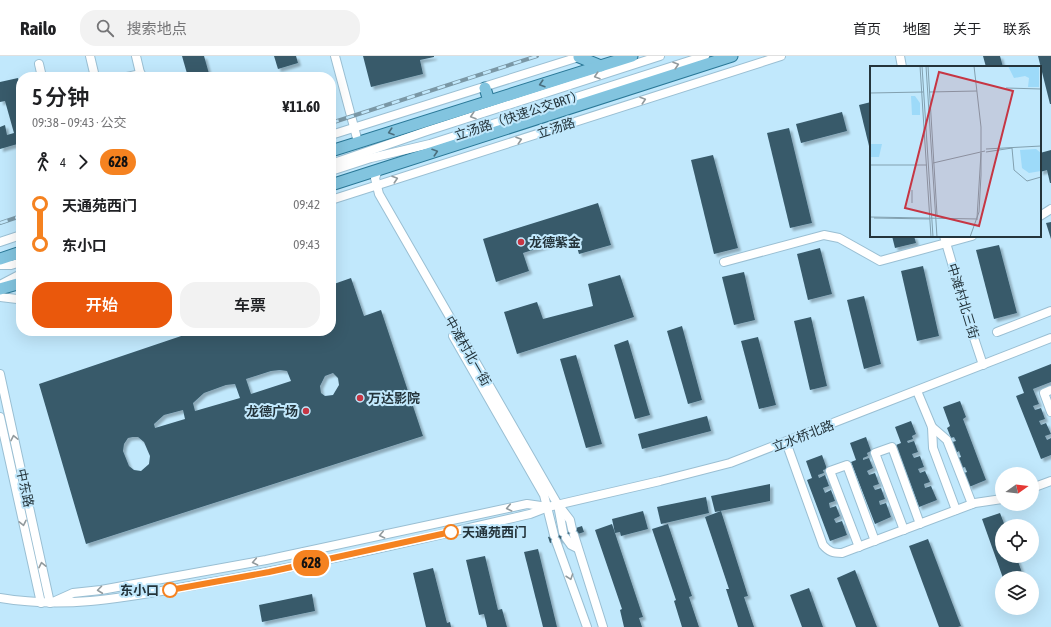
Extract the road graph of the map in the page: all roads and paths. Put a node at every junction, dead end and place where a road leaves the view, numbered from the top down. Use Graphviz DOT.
graph roads {
  1 [pos="90,56"];
  2 [pos="136,56"];
  3 [pos="335,56"];
  4 [pos="580,56"];
  5 [pos="632,56"];
  6 [pos="660,56"];
  7 [pos="706,56"];
  8 [pos="732,56"];
  9 [pos="781,56"];
  10 [pos="900,56"];
  11 [pos="39,64"];
  12 [pos="601,66"];
  13 [pos="902,66"];
  14 [pos="41,72"];
  15 [pos="94,72"];
  16 [pos="140,72"];
  17 [pos="485,88"];
  18 [pos="489,101"];
  19 [pos="353,128"];
  20 [pos="336,133"];
  21 [pos="358,142"];
  22 [pos="336,149"];
  23 [pos="336,162"];
  24 [pos="336,169"];
  25 [pos="378,170"];
  26 [pos="361,176"];
  27 [pos="336,184"];
  28 [pos="373,186"];
  29 [pos="336,198"];
  30 [pos="1051,209"];
  31 [pos="1041,215"];
  32 [pos="16,237"];
  33 [pos="965,237"];
  34 [pos="945,240"];
  35 [pos="0,242"];
  36 [pos="16,254"];
  37 [pos="0,259"];
  38 [pos="724,262"];
  39 [pos="16,264"];
  40 [pos="0,265"];
  41 [pos="16,277"];
  42 [pos="16,284"];
  43 [pos="0,285"];
  44 [pos="0,289"];
  45 [pos="0,297"];
  46 [pos="16,299"];
  47 [pos="1051,311"];
  48 [pos="998,332"];
  49 [pos="1051,338"];
  50 [pos="983,365"];
  51 [pos="0,374"];
  52 [pos="1051,390"];
  53 [pos="917,391"];
  54 [pos="1051,412"];
  55 [pos="0,417"];
  56 [pos="932,427"];
  57 [pos="786,442"];
  58 [pos="1051,480"];
  59 [pos="1039,485"];
  60 [pos="995,499"];
  61 [pos="972,504"];
  62 [pos="558,505"];
  63 [pos="548,507"];
  64 [pos="956,510"];
  65 [pos="920,524"];
  66 [pos="904,530"];
  67 [pos="875,541"];
  68 [pos="859,547"];
  69 [pos="0,598"];
  70 [pos="41,603"];
  71 [pos="50,603"];
  72 [pos="587,627"];
  73 [pos="603,627"];
  1 -- 15 [label="street"];
  2 -- 16 [label="street"];
  3 -- 19 [label="street"];
  4 -- 12 [label="main road"];
  4 -- 17 [label="street"];
  5 -- 12 [label="main road"];
  6 -- 23 [label="street, 立汤路（快速公交BRT）, one-way"];
  24 -- 7 [label="street, 立汤路（快速公交BRT）, one-way"];
  25 -- 8 [label="main road, 立汤路, one-way"];
  28 -- 9 [label="street, 立汤路, one-way"];
  10 -- 13 [label="street"];
  11 -- 14 [label="street"];
  12 -- 18 [label="main road, one-way"];
  17 -- 18 [label="main road"];
  17 -- 19 [label="street"];
  18 -- 21 [label="main road, one-way"];
  19 -- 20 [label="street"];
  19 -- 21 [label="street"];
  21 -- 22 [label="main road"];
  25 -- 26 [label="main road, 立汤路"];
  25 -- 28 [label="street"];
  26 -- 27 [label="main road, 立汤路"];
  26 -- 28 [label="street, 中滩村北一街"];
  28 -- 29 [label="street, 立汤路"];
  28 -- 62 [label="street, 中滩村北一街"];
  28 -- 63 [label="street, 中滩村北一街"];
  30 -- 31 [label="street"];
  32 -- 35 [label="street"];
  33 -- 34 [label="street"];
  34 -- 38 [label="street"];
  34 -- 50 [label="street, 中滩村北三街"];
  36 -- 37 [label="main road"];
  39 -- 40 [label="street"];
  41 -- 43 [label="street"];
  42 -- 44 [label="main road"];
  45 -- 46 [label="street"];
  47 -- 48 [label="street"];
  49 -- 50 [label="street, 立水桥北路"];
  50 -- 53 [label="street, 立水桥北路"];
  71 -- 51 [label="street, 中东路, one-way"];
  52 -- 54 [label="street"];
  53 -- 56 [label="street"];
  53 -- 57 [label="street, 立水桥北路"];
  55 -- 70 [label="street, 中东路, one-way"];
  56 -- 61 [label="street"];
  56 -- 64 [label="street"];
  57 -- 62 [label="street, 立水桥北路"];
  57 -- 68 [label="street"];
  58 -- 59 [label="street"];
  60 -- 61 [label="street"];
  61 -- 64 [label="street"];
  62 -- 63 [label="street, 立水桥北路"];
  62 -- 73 [label="street, 中滩村北一街"];
  63 -- 71 [label="street, 立水桥北路"];
  63 -- 71 [label="street, 立水桥北路, one-way"];
  63 -- 72 [label="street, 中滩村北一街, one-way"];
  64 -- 65 [label="street"];
  65 -- 66 [label="street"];
  65 -- 66 [label="street"];
  66 -- 67 [label="street"];
  67 -- 68 [label="street"];
  67 -- 68 [label="street"];
  69 -- 70 [label="street, 立水桥北路"];
  70 -- 71 [label="street, 立水桥北路"];
}
